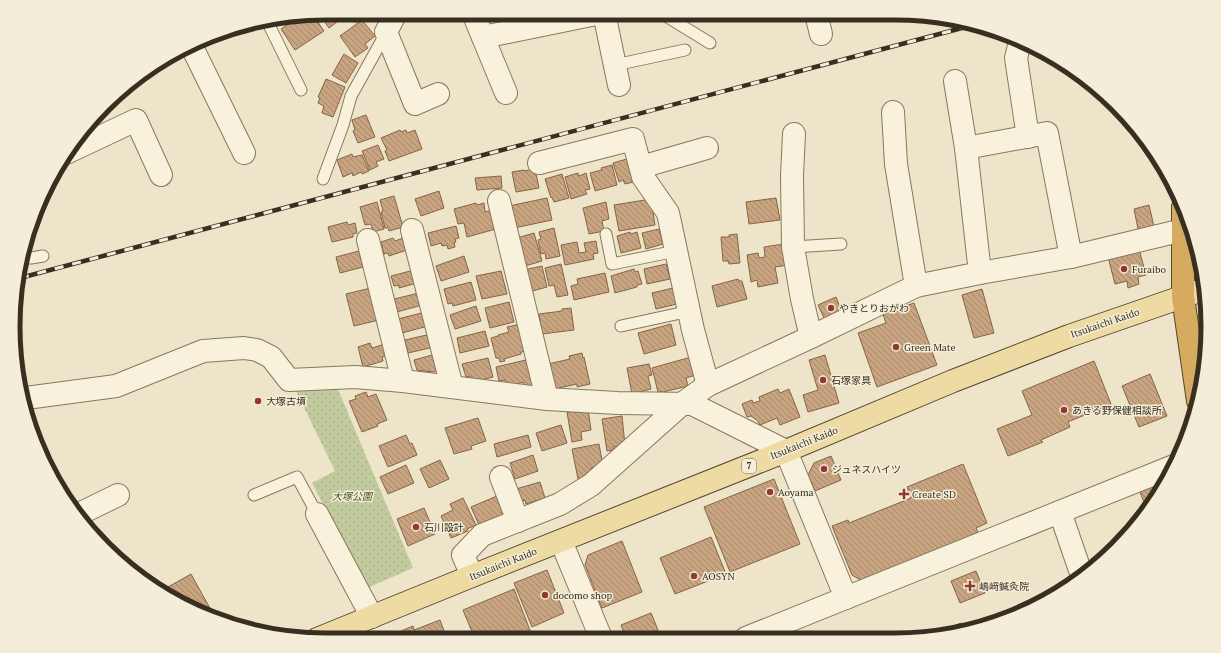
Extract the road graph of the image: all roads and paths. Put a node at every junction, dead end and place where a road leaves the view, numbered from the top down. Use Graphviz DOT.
graph roads {
  1 [pos="392,20"];
  2 [pos="476,20"];
  3 [pos="565,20"];
  4 [pos="605,20"];
  5 [pos="672,20"];
  6 [pos="269,26"];
  7 [pos="386,32"];
  8 [pos="483,36"];
  9 [pos="710,43"];
  10 [pos="1019,46"];
  11 [pos="685,50"];
  12 [pos="193,51"];
  13 [pos="617,75"];
  14 [pos="955,81"];
  15 [pos="301,90"];
  16 [pos="506,93"];
  17 [pos="438,94"];
  18 [pos="893,112"];
  19 [pos="794,134"];
  20 [pos="1028,137"];
  21 [pos="79,146"];
  22 [pos="707,148"];
  23 [pos="966,148"];
  24 [pos="244,153"];
  25 [pos="539,163"];
  26 [pos="640,167"];
  27 [pos="161,175"];
  28 [pos="323,179"];
  29 [pos="499,201"];
  30 [pos="1183,223"];
  31 [pos="412,230"];
  32 [pos="1183,230"];
  33 [pos="606,234"];
  34 [pos="368,240"];
  35 [pos="840,244"];
  36 [pos="793,246"];
  37 [pos="676,251"];
  38 [pos="43,256"];
  39 [pos="1071,257"];
  40 [pos="28,258"];
  41 [pos="980,273"];
  42 [pos="916,286"];
  43 [pos="1199,291"];
  44 [pos="1183,297"];
  45 [pos="690,311"];
  46 [pos="621,326"];
  47 [pos="811,337"];
  48 [pos="403,381"];
  49 [pos="1195,383"];
  50 [pos="708,384"];
  51 [pos="452,387"];
  52 [pos="28,398"];
  53 [pos="547,399"];
  54 [pos="683,403"];
  55 [pos="786,451"];
  56 [pos="1165,470"];
  57 [pos="501,477"];
  58 [pos="118,495"];
  59 [pos="254,495"];
  60 [pos="83,512"];
  61 [pos="1060,512"];
  62 [pos="317,514"];
  63 [pos="518,521"];
  64 [pos="561,541"];
  65 [pos="1080,571"];
  66 [pos="472,576"];
  67 [pos="846,598"];
  68 [pos="372,617"];
  69 [pos="332,633"];
  70 [pos="599,633"];
  71 [pos="758,633"];
  1 -- 7 [label="street"];
  2 -- 8 [label="street"];
  3 -- 8 [label="street"];
  4 -- 13 [label="street"];
  5 -- 9 [label="lane"];
  6 -- 15 [label="lane"];
  7 -- 17 [label="street"];
  7 -- 28 [label="lane"];
  8 -- 16 [label="street"];
  10 -- 20 [label="street"];
  11 -- 13 [label="lane"];
  12 -- 24 [label="street"];
  14 -- 23 [label="street"];
  18 -- 42 [label="street"];
  19 -- 36 [label="street"];
  20 -- 23 [label="street"];
  20 -- 39 [label="street"];
  21 -- 27 [label="street"];
  22 -- 26 [label="street"];
  23 -- 41 [label="street"];
  25 -- 26 [label="street"];
  26 -- 37 [label="street"];
  29 -- 53 [label="street"];
  30 -- 32 [label="highway"];
  31 -- 51 [label="street"];
  32 -- 39 [label="street"];
  32 -- 44 [label="highway"];
  33 -- 37 [label="lane"];
  34 -- 48 [label="street"];
  35 -- 36 [label="lane"];
  36 -- 47 [label="street"];
  37 -- 45 [label="street"];
  38 -- 40 [label="lane"];
  39 -- 41 [label="street"];
  41 -- 42 [label="street"];
  42 -- 47 [label="street"];
  43 -- 44 [label="main road, Itsukaichi Kaido / 7"];
  44 -- 49 [label="highway"];
  44 -- 55 [label="main road, Itsukaichi Kaido / 7"];
  45 -- 46 [label="lane"];
  45 -- 50 [label="street"];
  47 -- 50 [label="street"];
  48 -- 51 [label="street"];
  48 -- 52 [label="street"];
  50 -- 54 [label="street"];
  51 -- 53 [label="street"];
  53 -- 54 [label="street"];
  54 -- 55 [label="street"];
  54 -- 63 [label="street"];
  55 -- 64 [label="main road, Itsukaichi Kaido / 7"];
  55 -- 67 [label="street"];
  56 -- 61 [label="street"];
  57 -- 63 [label="street"];
  58 -- 60 [label="street"];
  59 -- 62 [label="lane"];
  61 -- 65 [label="street"];
  61 -- 67 [label="street"];
  62 -- 68 [label="street"];
  63 -- 66 [label="street"];
  64 -- 66 [label="main road, Itsukaichi Kaido / 7"];
  64 -- 70 [label="street"];
  66 -- 68 [label="main road, Itsukaichi Kaido / 7"];
  67 -- 71 [label="street"];
  68 -- 69 [label="main road, Itsukaichi Kaido / 7"];
}
